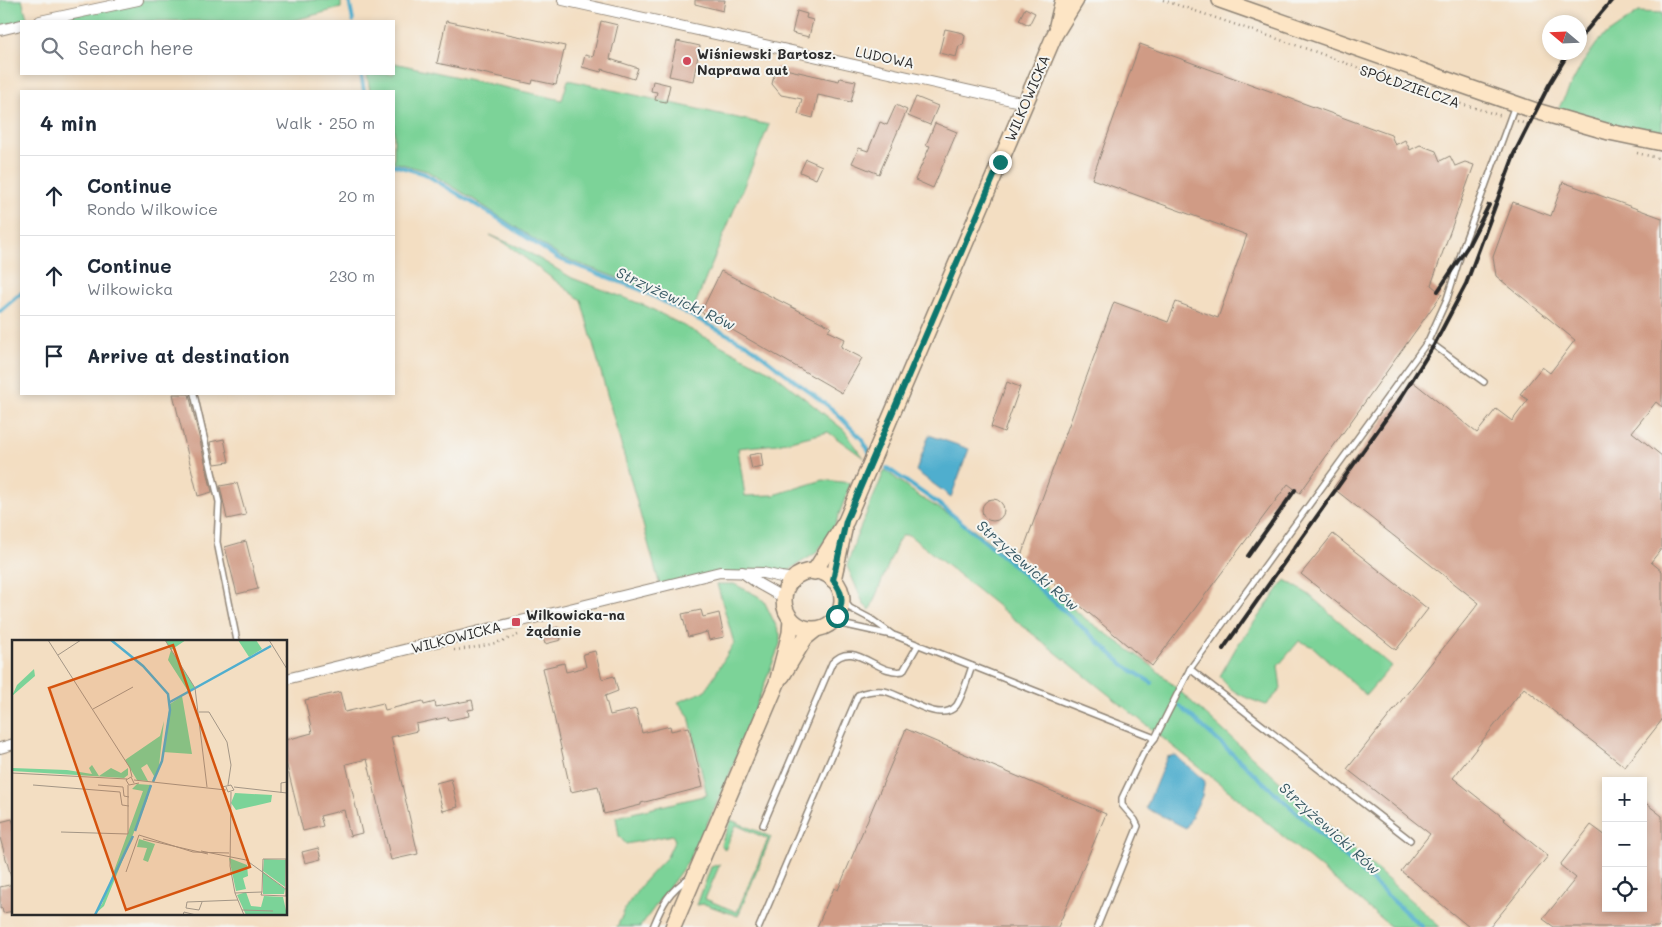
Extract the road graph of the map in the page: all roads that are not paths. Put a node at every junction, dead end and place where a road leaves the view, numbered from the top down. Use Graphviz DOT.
graph roads {
  1 [pos="138,0"];
  2 [pos="563,0"];
  3 [pos="1063,0"];
  4 [pos="1076,0"];
  5 [pos="1220,0"];
  6 [pos="45,20"];
  7 [pos="20,25"];
  8 [pos="0,30"];
  9 [pos="1055,34"];
  10 [pos="1025,103"];
  11 [pos="1515,104"];
  12 [pos="1662,143"];
  13 [pos="1428,341"];
  14 [pos="1484,382"];
  15 [pos="194,395"];
  16 [pos="846,521"];
  17 [pos="742,572"];
  18 [pos="814,572"];
  19 [pos="794,579"];
  20 [pos="833,580"];
  21 [pos="784,598"];
  22 [pos="842,598"];
  23 [pos="791,619"];
  24 [pos="832,622"];
  25 [pos="815,630"];
  26 [pos="896,636"];
  27 [pos="237,640"];
  28 [pos="918,645"];
  29 [pos="972,666"];
  30 [pos="1190,669"];
  31 [pos="288,679"];
  32 [pos="776,683"];
  33 [pos="1155,738"];
  34 [pos="762,825"];
  35 [pos="1410,840"];
  36 [pos="696,873"];
  37 [pos="653,927"];
  38 [pos="673,927"];
  39 [pos="758,927"];
  40 [pos="1097,927"];
  1 -- 6 [label="street"];
  2 -- 10 [label="street, LUDOWA"];
  3 -- 9 [label="main road, WILKOWICKA"];
  4 -- 9 [label="main road, WILKOWICKA"];
  5 -- 11 [label="main road, SPÓŁDZIELCZA"];
  7 -- 8 [label="street"];
  9 -- 10 [label="main road, WILKOWICKA"];
  10 -- 16 [label="main road, WILKOWICKA"];
  11 -- 12 [label="main road, SPÓŁDZIELCZA"];
  11 -- 13 [label="lane"];
  13 -- 14 [label="lane"];
  13 -- 30 [label="lane"];
  15 -- 27 [label="lane"];
  16 -- 18 [label="main road, WILKOWICKA"];
  16 -- 20 [label="main road, WILKOWICKA"];
  17 -- 19 [label="street, WILKOWICKA"];
  17 -- 21 [label="street"];
  17 -- 31 [label="street, WILKOWICKA"];
  18 -- 19 [label="main road"];
  18 -- 20 [label="main road"];
  19 -- 21 [label="main road"];
  20 -- 22 [label="main road"];
  21 -- 23 [label="main road"];
  22 -- 24 [label="main road"];
  22 -- 26 [label="lane"];
  23 -- 25 [label="main road"];
  23 -- 32 [label="main road"];
  24 -- 25 [label="main road"];
  24 -- 26 [label="lane"];
  25 -- 32 [label="main road"];
  26 -- 28 [label="lane"];
  28 -- 29 [label="lane"];
  28 -- 34 [label="lane"];
  29 -- 33 [label="lane"];
  29 -- 39 [label="lane"];
  30 -- 33 [label="lane"];
  30 -- 35 [label="lane"];
  32 -- 36 [label="main road"];
  33 -- 40 [label="lane"];
  36 -- 37 [label="lane"];
  36 -- 38 [label="main road"];
}
